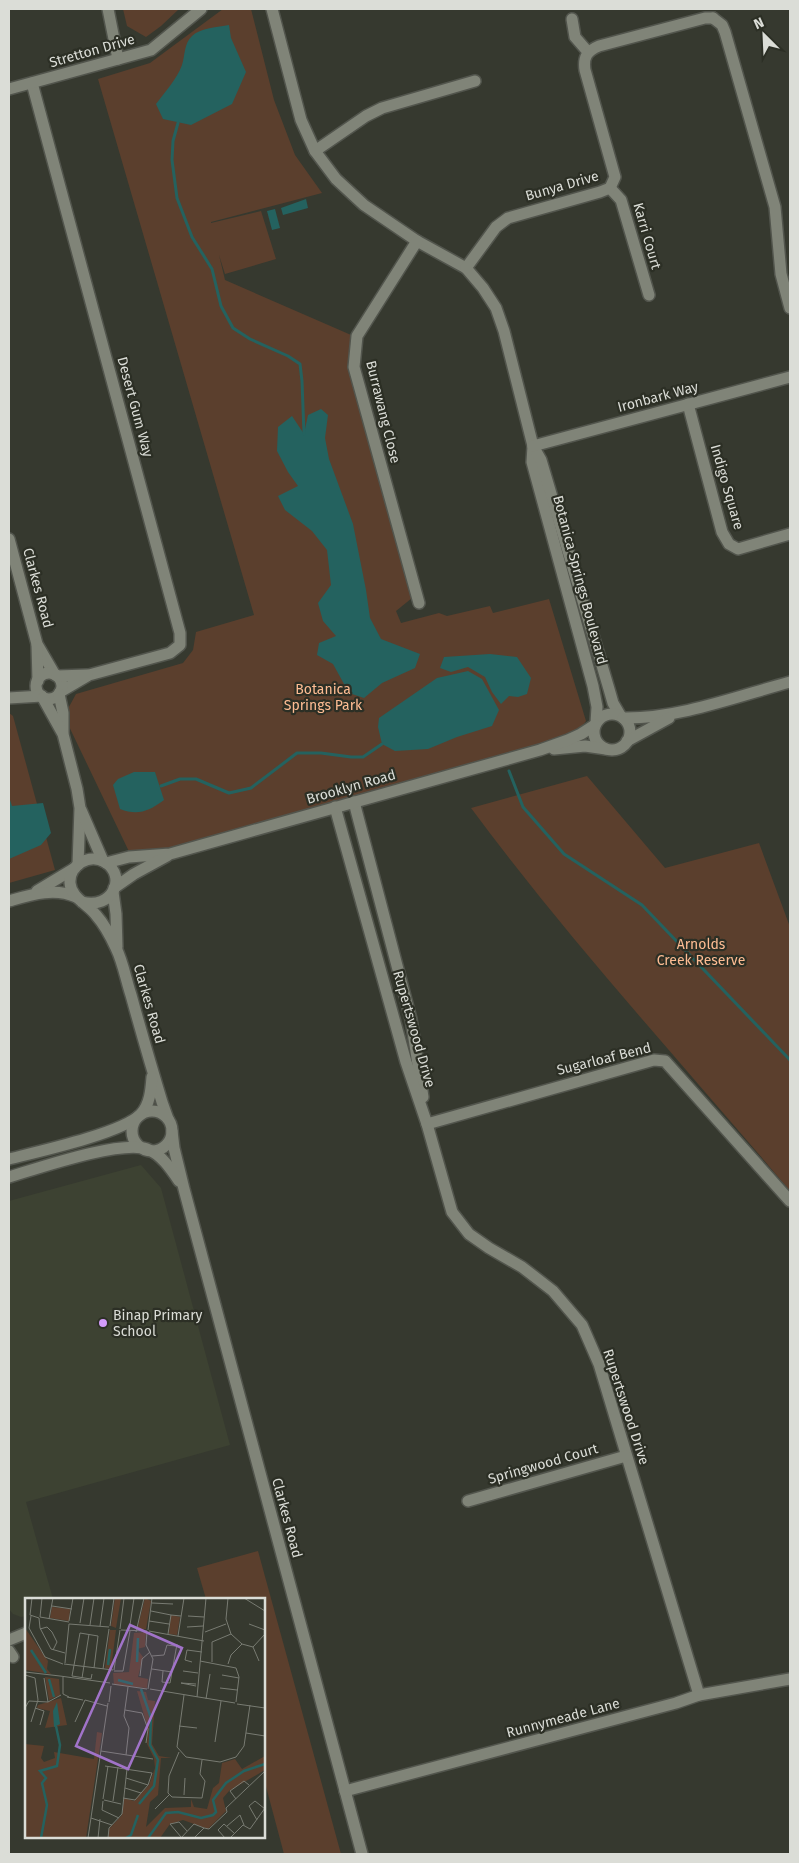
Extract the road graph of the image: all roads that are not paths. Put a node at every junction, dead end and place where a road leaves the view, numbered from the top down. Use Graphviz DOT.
graph roads {
  1 [pos="108,9"];
  2 [pos="201,9"];
  3 [pos="272,9"];
  4 [pos="714,14"];
  5 [pos="572,19"];
  6 [pos="588,52"];
  7 [pos="118,59"];
  8 [pos="476,81"];
  9 [pos="32,83"];
  10 [pos="9,89"];
  11 [pos="315,151"];
  12 [pos="610,188"];
  13 [pos="417,241"];
  14 [pos="466,268"];
  15 [pos="648,295"];
  16 [pos="790,308"];
  17 [pos="790,377"];
  18 [pos="688,404"];
  19 [pos="533,446"];
  20 [pos="790,534"];
  21 [pos="9,539"];
  22 [pos="419,603"];
  23 [pos="37,644"];
  24 [pos="89,675"];
  25 [pos="56,676"];
  26 [pos="37,682"];
  27 [pos="790,682"];
  28 [pos="60,693"];
  29 [pos="10,697"];
  30 [pos="42,697"];
  31 [pos="682,712"];
  32 [pos="622,717"];
  33 [pos="595,724"];
  34 [pos="63,734"];
  35 [pos="627,741"];
  36 [pos="609,749"];
  37 [pos="540,750"];
  38 [pos="354,802"];
  39 [pos="80,808"];
  40 [pos="335,808"];
  41 [pos="170,854"];
  42 [pos="105,862"];
  43 [pos="76,866"];
  44 [pos="114,890"];
  45 [pos="31,894"];
  46 [pos="79,899"];
  47 [pos="9,900"];
  48 [pos="389,938"];
  49 [pos="374,943"];
  50 [pos="117,948"];
  51 [pos="152,1068"];
  52 [pos="140,1115"];
  53 [pos="168,1119"];
  54 [pos="427,1124"];
  55 [pos="172,1131"];
  56 [pos="147,1149"];
  57 [pos="9,1160"];
  58 [pos="9,1177"];
  59 [pos="184,1189"];
  60 [pos="790,1201"];
  61 [pos="626,1456"];
  62 [pos="468,1501"];
  63 [pos="25,1633"];
  64 [pos="9,1640"];
  65 [pos="790,1679"];
  66 [pos="699,1695"];
  67 [pos="345,1791"];
  68 [pos="362,1854"];
  1 -- 7 [label="street"];
  2 -- 7 [label="street, Stretton Drive"];
  3 -- 11 [label="street, Botanica Springs Boulevard"];
  4 -- 6 [label="street"];
  4 -- 16 [label="street"];
  5 -- 6 [label="street"];
  6 -- 12 [label="street, Bunya Drive"];
  7 -- 9 [label="street, Stretton Drive"];
  8 -- 11 [label="street"];
  9 -- 10 [label="street, Stretton Drive"];
  9 -- 24 [label="street, Desert Gum Way"];
  11 -- 13 [label="street, Botanica Springs Boulevard"];
  12 -- 14 [label="street, Bunya Drive"];
  12 -- 15 [label="street, Karri Court"];
  13 -- 14 [label="street, Botanica Springs Boulevard"];
  13 -- 22 [label="street, Burrawang Close"];
  14 -- 19 [label="street, Botanica Springs Boulevard"];
  17 -- 18 [label="street, Ironbark Way"];
  18 -- 19 [label="street, Ironbark Way"];
  18 -- 20 [label="street, Indigo Square"];
  19 -- 32 [label="street, Botanica Springs Boulevard"];
  19 -- 33 [label="street, Botanica Springs Boulevard"];
  21 -- 23 [label="street, Clarkes Road"];
  23 -- 25 [label="street, Clarkes Road"];
  23 -- 26 [label="street, Clarkes Road"];
  24 -- 25 [label="street, Desert Gum Way"];
  24 -- 28 [label="street, Desert Gum Way"];
  25 -- 26 [label="street"];
  25 -- 28 [label="street"];
  26 -- 29 [label="street"];
  26 -- 30 [label="street"];
  27 -- 31 [label="street"];
  28 -- 30 [label="street"];
  28 -- 34 [label="street"];
  29 -- 30 [label="street"];
  30 -- 34 [label="street"];
  31 -- 32 [label="street"];
  31 -- 35 [label="street"];
  32 -- 33 [label="street"];
  32 -- 35 [label="street"];
  33 -- 36 [label="street"];
  33 -- 37 [label="street, Brooklyn Road"];
  34 -- 39 [label="street"];
  35 -- 36 [label="street"];
  36 -- 37 [label="street, Brooklyn Road"];
  37 -- 38 [label="street, Brooklyn Road"];
  38 -- 40 [label="street, Brooklyn Road"];
  38 -- 48 [label="street, Rupertswood Drive"];
  39 -- 42 [label="street"];
  39 -- 43 [label="street"];
  40 -- 41 [label="street, Brooklyn Road"];
  40 -- 49 [label="street, Rupertswood Drive"];
  41 -- 42 [label="street, Brooklyn Road"];
  41 -- 44 [label="street, Brooklyn Road"];
  42 -- 43 [label="street"];
  42 -- 44 [label="street"];
  43 -- 45 [label="street"];
  43 -- 46 [label="street"];
  44 -- 46 [label="street"];
  44 -- 50 [label="street, Clarkes Road"];
  45 -- 46 [label="street"];
  45 -- 47 [label="street"];
  46 -- 50 [label="street, Clarkes Road"];
  48 -- 49 [label="street"];
  48 -- 54 [label="street, Rupertswood Drive"];
  49 -- 54 [label="street, Rupertswood Drive"];
  50 -- 51 [label="street, Clarkes Road"];
  51 -- 52 [label="street, Clarkes Road"];
  51 -- 53 [label="street, Clarkes Road"];
  52 -- 53 [label="street"];
  52 -- 56 [label="street, Clarkes Road"];
  52 -- 57 [label="street"];
  53 -- 55 [label="street, Clarkes Road"];
  54 -- 60 [label="street, Sugarloaf Bend"];
  54 -- 61 [label="street, Rupertswood Drive"];
  55 -- 56 [label="street"];
  55 -- 59 [label="street, Clarkes Road"];
  56 -- 58 [label="street"];
  56 -- 59 [label="street, Clarkes Road"];
  59 -- 67 [label="street, Clarkes Road"];
  61 -- 62 [label="street, Springwood Court"];
  61 -- 66 [label="street, Rupertswood Drive"];
  63 -- 64 [label="street"];
  65 -- 66 [label="street, Runnymeade Lane"];
  66 -- 67 [label="street, Runnymeade Lane"];
  67 -- 68 [label="street, Clarkes Road"];
}
